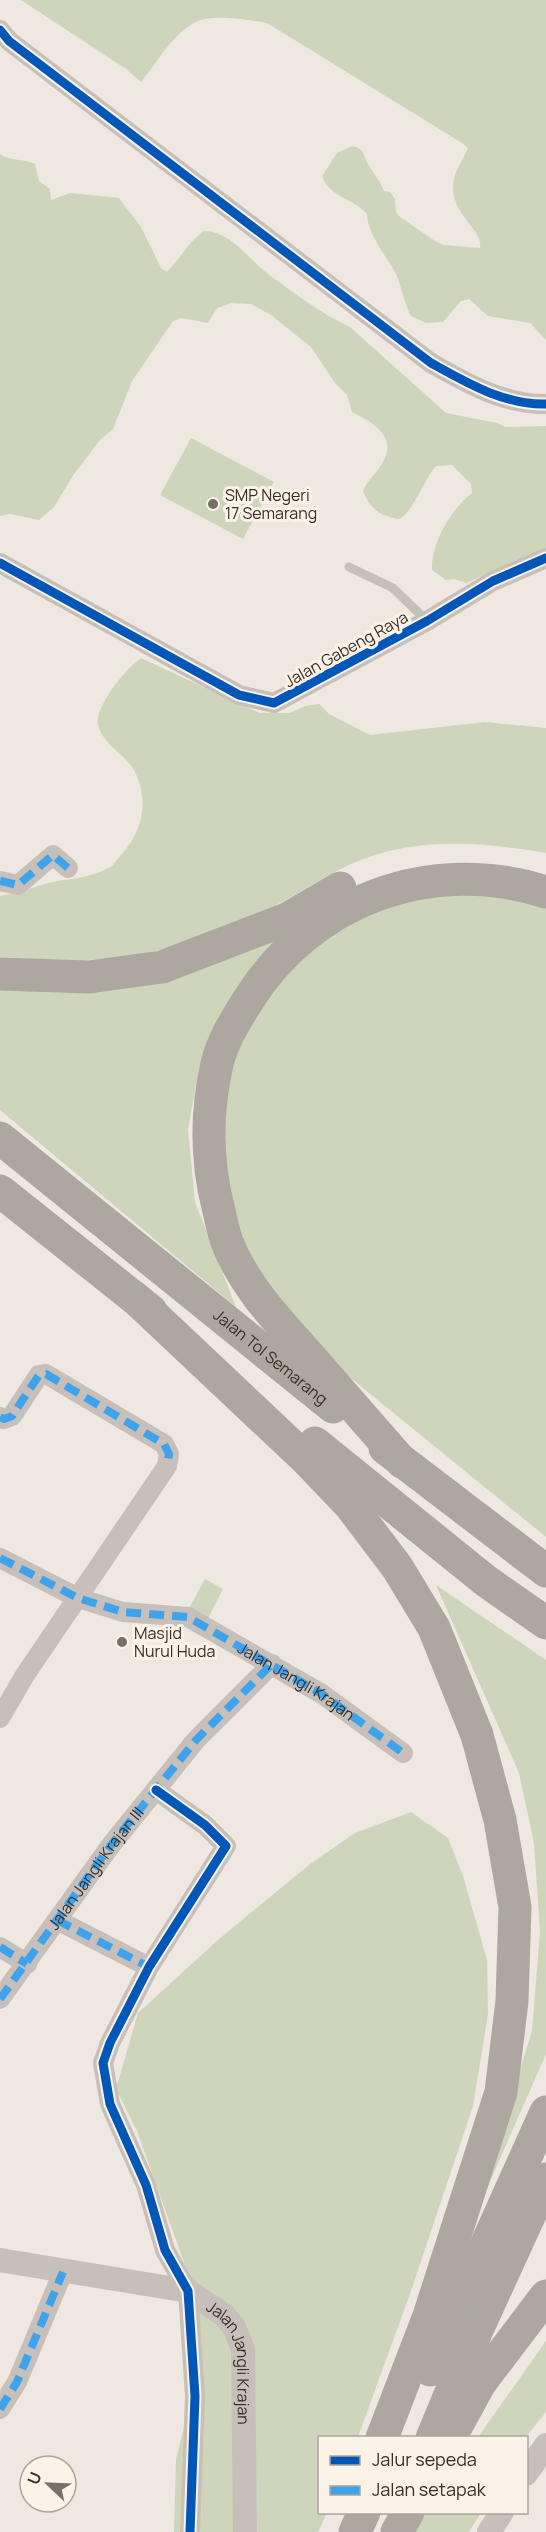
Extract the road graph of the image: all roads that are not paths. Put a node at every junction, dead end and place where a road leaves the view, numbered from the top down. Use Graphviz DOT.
graph roads {
  1 [pos="3,36"];
  2 [pos="546,404"];
  3 [pos="546,558"];
  4 [pos="0,563"];
  5 [pos="349,567"];
  6 [pos="427,621"];
  7 [pos="68,868"];
  8 [pos="546,870"];
  9 [pos="0,881"];
  10 [pos="546,892"];
  11 [pos="0,974"];
  12 [pos="0,1138"];
  13 [pos="0,1191"];
  14 [pos="135,1298"];
  15 [pos="2,1418"];
  16 [pos="402,1462"];
  17 [pos="0,1558"];
  18 [pos="546,1571"];
  19 [pos="78,1598"];
  20 [pos="546,1623"];
  21 [pos="272,1664"];
  22 [pos="0,1718"];
  23 [pos="403,1753"];
  24 [pos="156,1790"];
  25 [pos="57,1920"];
  26 [pos="0,1947"];
  27 [pos="27,1964"];
  28 [pos="149,1967"];
  29 [pos="0,1999"];
  30 [pos="546,2112"];
  31 [pos="546,2179"];
  32 [pos="0,2260"];
  33 [pos="63,2272"];
  34 [pos="188,2291"];
  35 [pos="546,2296"];
  36 [pos="0,2409"];
  37 [pos="383,2436"];
  38 [pos="400,2436"];
  39 [pos="433,2436"];
  40 [pos="451,2436"];
  41 [pos="546,2445"];
  42 [pos="528,2471"];
  43 [pos="352,2514"];
  44 [pos="363,2514"];
  45 [pos="399,2514"];
  46 [pos="407,2514"];
  47 [pos="501,2514"];
  48 [pos="190,2532"];
  49 [pos="245,2532"];
  50 [pos="346,2532"];
  51 [pos="355,2532"];
  52 [pos="394,2532"];
  53 [pos="489,2532"];
  1 -- 2 [label="street"];
  3 -- 6 [label="street, Jalan Gabeng Raya"];
  4 -- 6 [label="street, Jalan Gabeng Raya"];
  5 -- 6 [label="lane"];
  7 -- 9 [label="street"];
  8 -- 11 [label="highway"];
  10 -- 16 [label="highway"];
  12 -- 16 [label="highway, Jalan Tol Semarang"];
  13 -- 14 [label="highway"];
  14 -- 20 [label="highway"];
  14 -- 37 [label="highway"];
  15 -- 19 [label="street"];
  16 -- 18 [label="highway, Jalan Tol Semarang"];
  17 -- 19 [label="street, Jalan Jangli Krajan"];
  19 -- 21 [label="street, Jalan Jangli Krajan"];
  19 -- 22 [label="street"];
  21 -- 23 [label="street, Jalan Jangli Krajan"];
  21 -- 24 [label="street, Jalan Jangli Krajan III"];
  24 -- 25 [label="street, Jalan Jangli Krajan III"];
  24 -- 28 [label="street"];
  25 -- 27 [label="street, Jalan Jangli Krajan III"];
  25 -- 28 [label="street"];
  26 -- 27 [label="street"];
  27 -- 29 [label="street, Jalan Jangli Krajan III"];
  28 -- 34 [label="street"];
  30 -- 38 [label="highway"];
  31 -- 39 [label="highway"];
  32 -- 33 [label="street, Jalan Jangli Krajan"];
  33 -- 34 [label="street, Jalan Jangli Krajan"];
  33 -- 36 [label="street"];
  34 -- 48 [label="street"];
  34 -- 49 [label="street, Jalan Jangli Krajan"];
  35 -- 40 [label="highway"];
  41 -- 42 [label="street"];
  43 -- 50 [label="highway"];
  44 -- 51 [label="highway"];
  45 -- 52 [label="highway"];
  46 -- 52 [label="highway"];
  47 -- 53 [label="street"];
}
